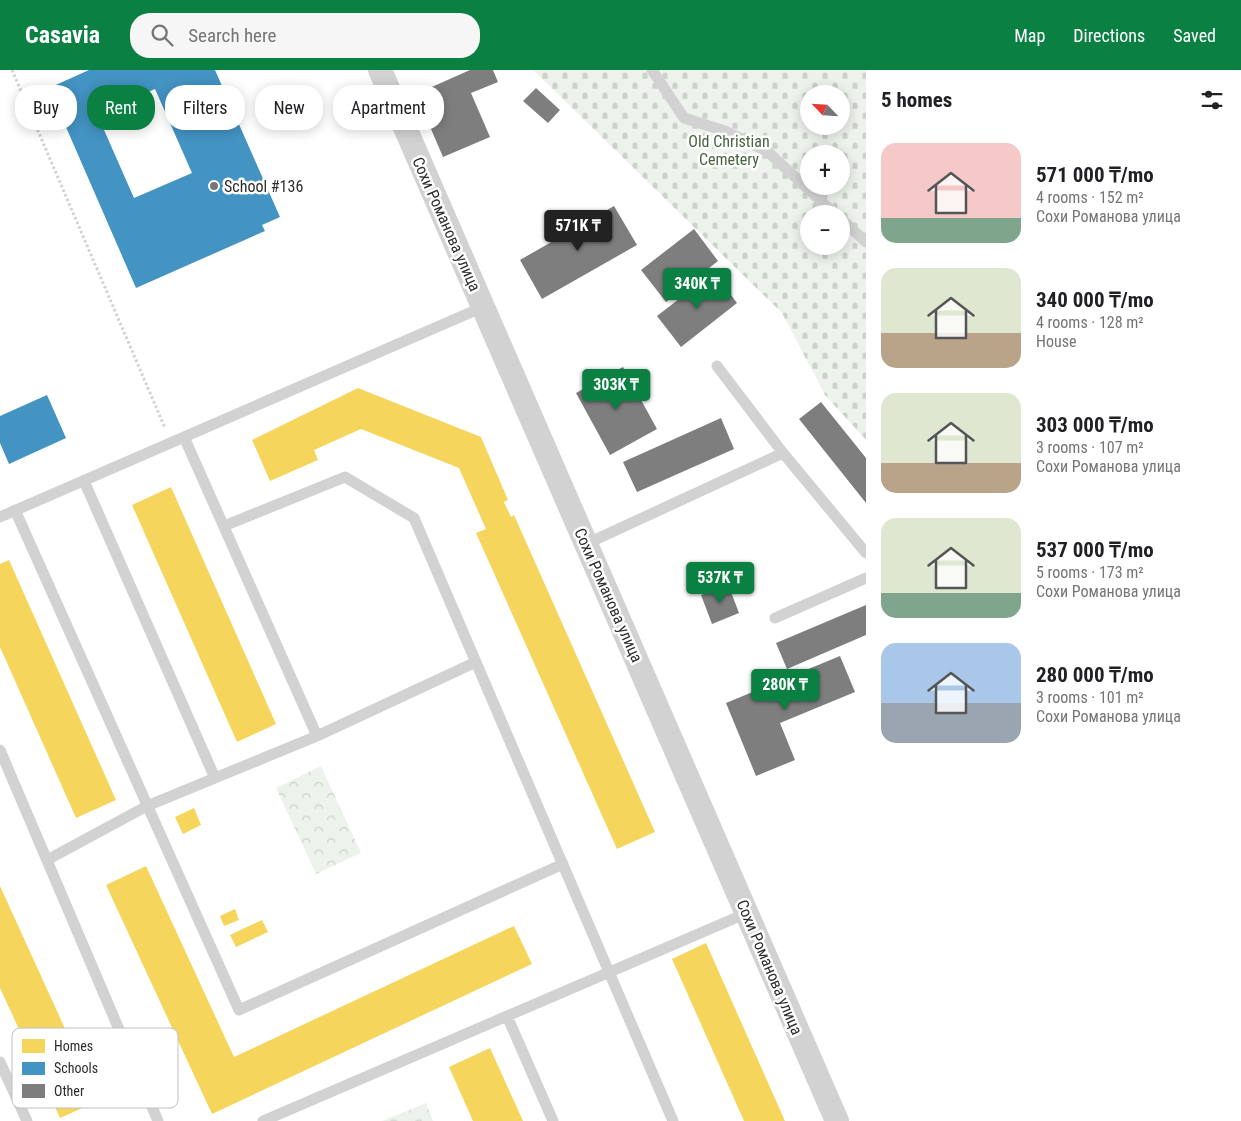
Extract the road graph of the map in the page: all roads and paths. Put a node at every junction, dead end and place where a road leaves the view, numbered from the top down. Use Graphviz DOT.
graph roads {
  1 [pos="12,70"];
  2 [pos="380,70"];
  3 [pos="652,70"];
  4 [pos="825,205"];
  5 [pos="850,227"];
  6 [pos="866,242"];
  7 [pos="483,307"];
  8 [pos="716,366"];
  9 [pos="184,437"];
  10 [pos="172,442"];
  11 [pos="783,453"];
  12 [pos="84,481"];
  13 [pos="15,510"];
  14 [pos="0,517"];
  15 [pos="224,526"];
  16 [pos="586,544"];
  17 [pos="866,553"];
  18 [pos="866,578"];
  19 [pos="775,618"];
  20 [pos="476,662"];
  21 [pos="317,736"];
  22 [pos="0,750"];
  23 [pos="215,778"];
  24 [pos="147,806"];
  25 [pos="47,860"];
  26 [pos="563,864"];
  27 [pos="747,913"];
  28 [pos="609,972"];
  29 [pos="507,1016"];
  30 [pos="118,1028"];
  31 [pos="0,1062"];
  32 [pos="12,1088"];
  33 [pos="21,1108"];
  34 [pos="152,1108"];
  35 [pos="288,1116"];
  36 [pos="27,1121"];
  37 [pos="158,1121"];
  38 [pos="263,1121"];
  39 [pos="553,1121"];
  40 [pos="673,1121"];
  41 [pos="837,1121"];
  1 -- 10 [label="path"];
  2 -- 7 [label="street, Сохи Романова улица"];
  3 -- 4 [label="lane"];
  5 -- 6 [label="lane"];
  7 -- 9 [label="lane"];
  7 -- 16 [label="street, Сохи Романова улица"];
  8 -- 11 [label="lane"];
  9 -- 10 [label="lane"];
  9 -- 15 [label="lane"];
  10 -- 12 [label="lane"];
  11 -- 16 [label="lane"];
  11 -- 17 [label="lane"];
  12 -- 13 [label="lane"];
  12 -- 23 [label="lane"];
  13 -- 14 [label="lane"];
  13 -- 24 [label="lane"];
  15 -- 20 [label="lane"];
  15 -- 21 [label="lane"];
  16 -- 27 [label="street, Сохи Романова улица"];
  18 -- 19 [label="lane"];
  20 -- 21 [label="lane"];
  20 -- 26 [label="lane"];
  21 -- 23 [label="lane"];
  22 -- 25 [label="lane"];
  23 -- 24 [label="lane"];
  24 -- 25 [label="lane"];
  24 -- 26 [label="lane"];
  25 -- 30 [label="lane"];
  26 -- 28 [label="lane"];
  27 -- 28 [label="lane"];
  27 -- 41 [label="street, Сохи Романова улица"];
  28 -- 29 [label="lane"];
  28 -- 40 [label="lane"];
  29 -- 35 [label="lane"];
  29 -- 39 [label="lane"];
  31 -- 32 [label="lane"];
  33 -- 36 [label="lane"];
  34 -- 37 [label="lane"];
  35 -- 38 [label="lane"];
}
